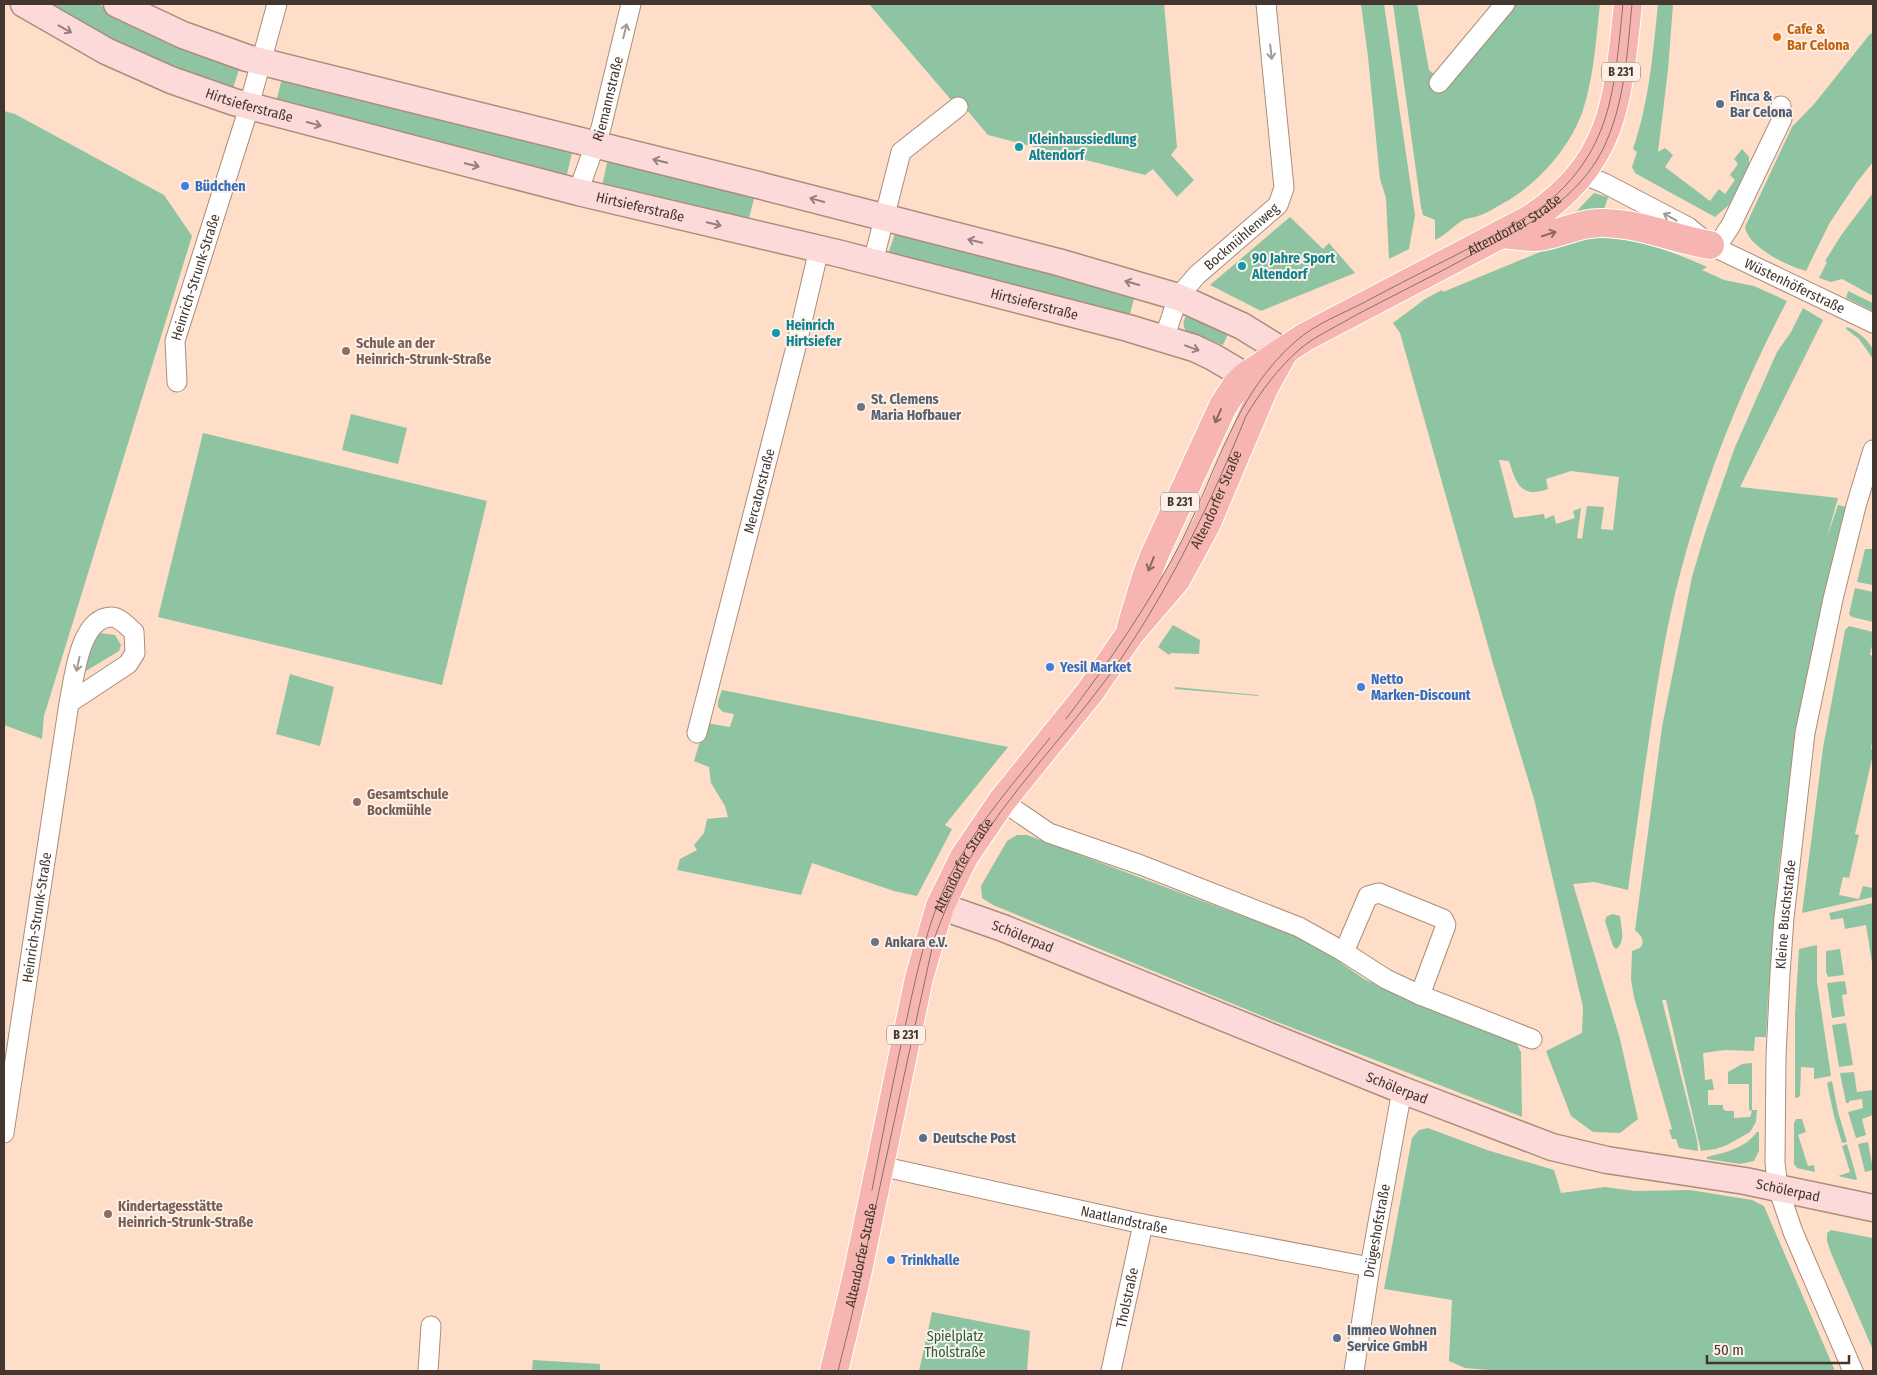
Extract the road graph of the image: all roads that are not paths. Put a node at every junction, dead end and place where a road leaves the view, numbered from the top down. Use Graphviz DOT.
graph roads {
  1 [pos="24,4"];
  2 [pos="117,4"];
  3 [pos="278,4"];
  4 [pos="631,4"];
  5 [pos="1266,4"];
  6 [pos="1505,4"];
  7 [pos="1628,4"];
  8 [pos="262,63"];
  9 [pos="1439,83"];
  10 [pos="249,106"];
  11 [pos="958,106"];
  12 [pos="1781,106"];
  13 [pos="594,145"];
  14 [pos="1582,174"];
  15 [pos="578,192"];
  16 [pos="885,218"];
  17 [pos="1501,234"];
  18 [pos="1713,246"];
  19 [pos="819,249"];
  20 [pos="873,262"];
  21 [pos="1178,297"];
  22 [pos="1873,323"];
  23 [pos="1164,339"];
  24 [pos="1284,352"];
  25 [pos="176,382"];
  26 [pos="1255,382"];
  27 [pos="1873,450"];
  28 [pos="69,703"];
  29 [pos="697,733"];
  30 [pos="1002,801"];
  31 [pos="940,906"];
  32 [pos="1344,952"];
  33 [pos="1420,995"];
  34 [pos="1532,1039"];
  35 [pos="1402,1090"];
  36 [pos="4,1133"];
  37 [pos="880,1166"];
  38 [pos="1778,1188"];
  39 [pos="1873,1208"];
  40 [pos="1144,1224"];
  41 [pos="1370,1267"];
  42 [pos="431,1326"];
  43 [pos="428,1371"];
  44 [pos="834,1371"];
  45 [pos="1111,1371"];
  46 [pos="1354,1371"];
  47 [pos="1853,1371"];
  1 -- 10 [label="main road, Hirtsieferstraße, one-way"];
  2 -- 8 [label="main road"];
  3 -- 8 [label="street, Heinrich-Strunk-Straße"];
  13 -- 4 [label="street, Riemannstraße, one-way"];
  5 -- 21 [label="street, Bockmühlenweg, one-way"];
  6 -- 9 [label="street"];
  7 -- 14 [label="main road, Altendorfer Straße / B 231"];
  8 -- 10 [label="street, Heinrich-Strunk-Straße"];
  8 -- 13 [label="main road"];
  10 -- 15 [label="main road, Hirtsieferstraße, one-way"];
  10 -- 25 [label="street, Heinrich-Strunk-Straße"];
  11 -- 16 [label="street"];
  12 -- 18 [label="street"];
  13 -- 15 [label="street, Riemannstraße"];
  16 -- 13 [label="main road, one-way"];
  14 -- 17 [label="main road, Altendorfer Straße / B 231"];
  18 -- 14 [label="street, Wüstenhöferstraße, one-way"];
  15 -- 19 [label="main road, Hirtsieferstraße, one-way"];
  16 -- 20 [label="street"];
  21 -- 16 [label="main road, one-way"];
  17 -- 18 [label="main road, one-way"];
  17 -- 24 [label="main road, Altendorfer Straße / B 231"];
  18 -- 22 [label="street, Wüstenhöferstraße"];
  19 -- 20 [label="main road, Hirtsieferstraße"];
  19 -- 29 [label="street, Mercatorstraße"];
  20 -- 23 [label="main road, Hirtsieferstraße"];
  21 -- 23 [label="street, Bockmühlenweg"];
  21 -- 24 [label="main road"];
  23 -- 26 [label="main road, Hirtsieferstraße, one-way"];
  24 -- 26 [label="main road, Altendorfer Straße / B 231"];
  26 -- 30 [label="main road, Altendorfer Straße / B 231"];
  27 -- 38 [label="street, Kleine Buschstraße"];
  28 -- 28 [label="street, Heinrich-Strunk-Straße, one-way"];
  28 -- 36 [label="street, Heinrich-Strunk-Straße"];
  30 -- 31 [label="main road, Altendorfer Straße / B 231"];
  30 -- 32 [label="street"];
  31 -- 35 [label="main road, Schölerpad"];
  31 -- 37 [label="main road, Altendorfer Straße / B 231"];
  32 -- 33 [label="street"];
  32 -- 33 [label="street"];
  33 -- 34 [label="street"];
  35 -- 38 [label="main road, Schölerpad"];
  35 -- 41 [label="street, Drügeshofstraße"];
  37 -- 40 [label="street, Naatlandstraße"];
  37 -- 44 [label="main road, Altendorfer Straße / B 231"];
  38 -- 39 [label="main road, Schölerpad"];
  38 -- 47 [label="street, Kleine Buschstraße"];
  40 -- 41 [label="street, Naatlandstraße"];
  40 -- 45 [label="street, Tholstraße"];
  41 -- 46 [label="street, Drügeshofstraße"];
  42 -- 43 [label="street"];
}
